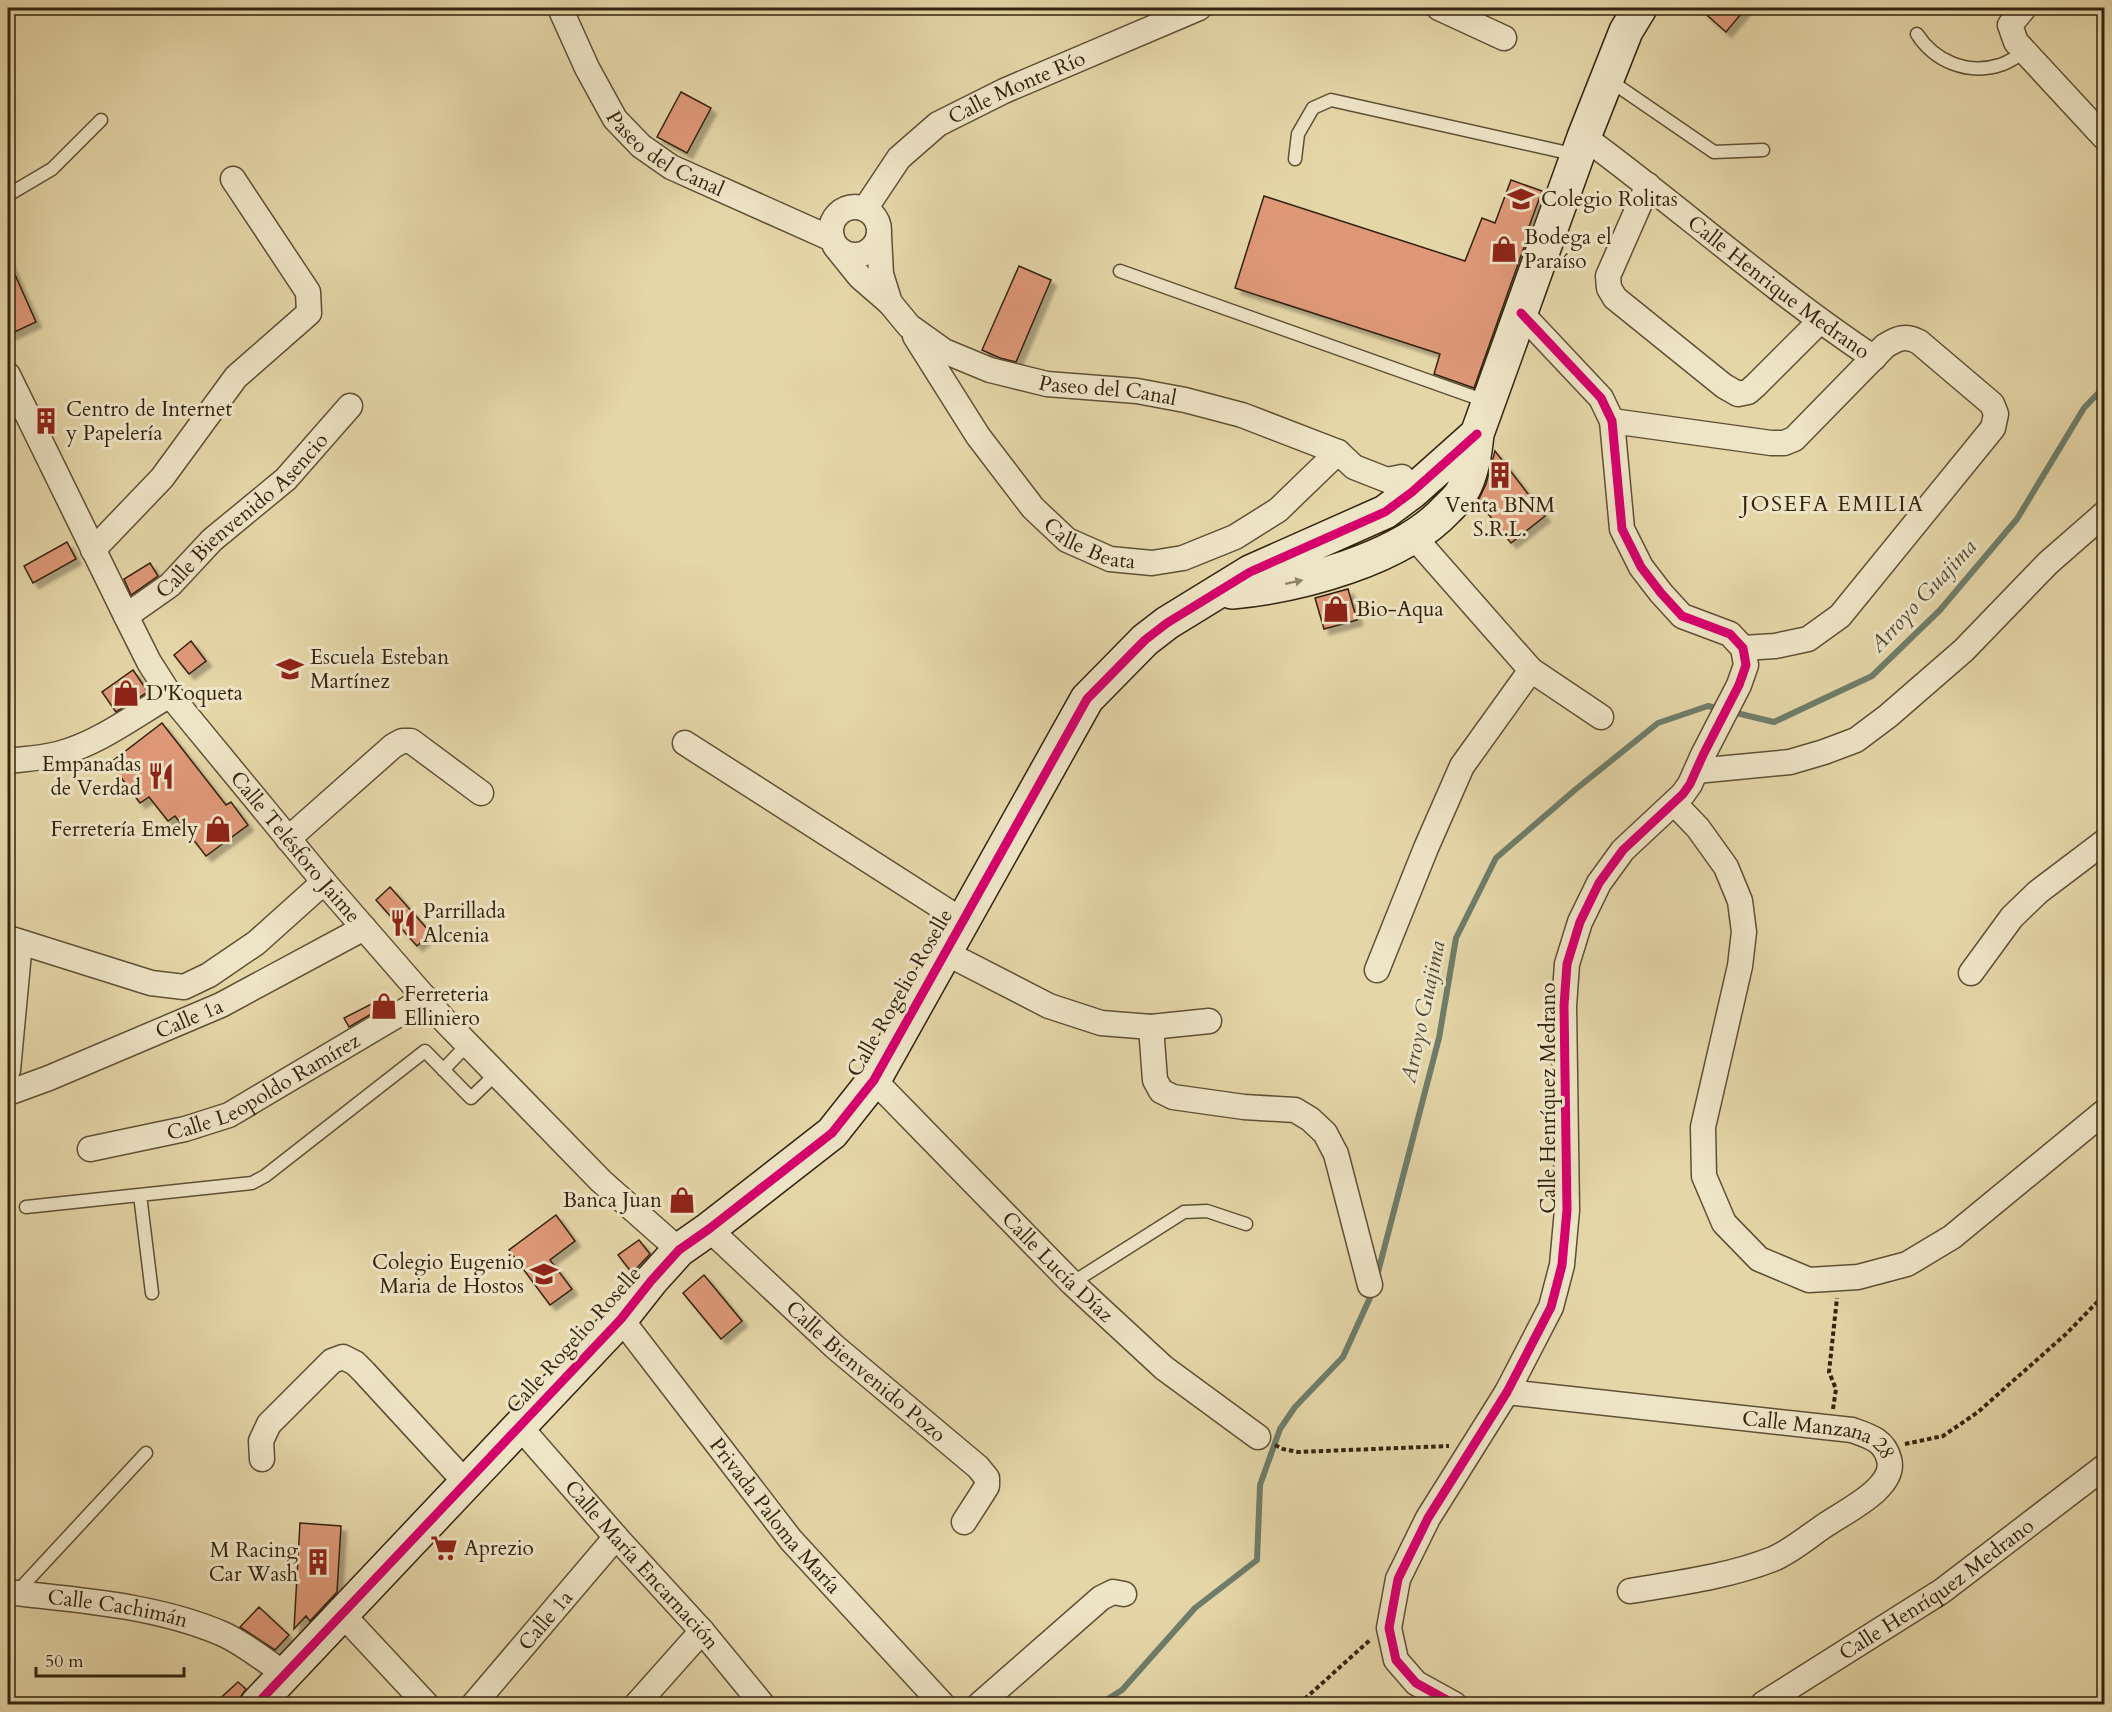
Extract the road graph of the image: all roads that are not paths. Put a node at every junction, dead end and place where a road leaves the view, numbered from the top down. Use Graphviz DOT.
graph roads {
  1 [pos="560,8"];
  2 [pos="1199,8"];
  3 [pos="1440,8"];
  4 [pos="1640,8"];
  5 [pos="2017,16"];
  6 [pos="1917,34"];
  7 [pos="1504,38"];
  8 [pos="2025,52"];
  9 [pos="1608,79"];
  10 [pos="101,120"];
  11 [pos="2102,130"];
  12 [pos="1581,146"];
  13 [pos="1763,150"];
  14 [pos="1295,159"];
  15 [pos="233,179"];
  16 [pos="1648,184"];
  17 [pos="8,195"];
  18 [pos="865,209"];
  19 [pos="879,236"];
  20 [pos="834,243"];
  21 [pos="1120,271"];
  22 [pos="890,303"];
  23 [pos="1521,313"];
  24 [pos="1819,322"];
  25 [pos="909,326"];
  26 [pos="1874,358"];
  27 [pos="8,375"];
  28 [pos="1489,402"];
  29 [pos="350,406"];
  30 [pos="1612,421"];
  31 [pos="1477,434"];
  32 [pos="1340,453"];
  33 [pos="1407,484"];
  34 [pos="2104,514"];
  35 [pos="1425,529"];
  36 [pos="93,550"];
  37 [pos="1215,593"];
  38 [pos="126,616"];
  39 [pos="1743,648"];
  40 [pos="1531,670"];
  41 [pos="170,695"];
  42 [pos="1601,717"];
  43 [pos="685,742"];
  44 [pos="8,761"];
  45 [pos="1696,771"];
  46 [pos="481,793"];
  47 [pos="1674,802"];
  48 [pos="288,839"];
  49 [pos="2104,842"];
  50 [pos="324,882"];
  51 [pos="963,921"];
  52 [pos="364,928"];
  53 [pos="14,940"];
  54 [pos="946,953"];
  55 [pos="1377,970"];
  56 [pos="1971,973"];
  57 [pos="209,975"];
  58 [pos="426,998"];
  59 [pos="221,1005"];
  60 [pos="1209,1021"];
  61 [pos="1151,1027"];
  62 [pos="468,1044"];
  63 [pos="8,1070"];
  64 [pos="443,1070"];
  65 [pos="497,1073"];
  66 [pos="874,1080"];
  67 [pos="8,1093"];
  68 [pos="2104,1112"];
  69 [pos="90,1149"];
  70 [pos="140,1195"];
  71 [pos="26,1207"];
  72 [pos="1246,1224"];
  73 [pos="710,1229"];
  74 [pos="679,1251"];
  75 [pos="1072,1283"];
  76 [pos="1370,1285"];
  77 [pos="152,1293"];
  78 [pos="621,1319"];
  79 [pos="1507,1392"];
  80 [pos="520,1427"];
  81 [pos="1258,1437"];
  82 [pos="146,1453"];
  83 [pos="262,1459"];
  84 [pos="2104,1467"];
  85 [pos="467,1484"];
  86 [pos="964,1522"];
  87 [pos="616,1537"];
  88 [pos="1630,1591"];
  89 [pos="12,1593"];
  90 [pos="1124,1594"];
  91 [pos="343,1615"];
  92 [pos="702,1631"];
  93 [pos="285,1674"];
  94 [pos="257,1704"];
  95 [pos="426,1704"];
  96 [pos="474,1704"];
  97 [pos="637,1704"];
  98 [pos="762,1704"];
  99 [pos="942,1704"];
  100 [pos="980,1704"];
  101 [pos="1454,1704"];
  102 [pos="1763,1704"];
  1 -- 20 [label="street, Paseo del Canal"];
  2 -- 18 [label="street, Calle Monte Río"];
  3 -- 7 [label="street"];
  4 -- 9 [label="street, Calle Rogelio Roselle"];
  5 -- 8 [label="street"];
  6 -- 8 [label="lane"];
  8 -- 11 [label="street"];
  9 -- 12 [label="street, Calle Rogelio Roselle"];
  9 -- 13 [label="lane"];
  10 -- 17 [label="lane"];
  12 -- 14 [label="lane"];
  12 -- 16 [label="street, Calle Henrique Medrano"];
  12 -- 23 [label="street, Calle Rogelio Roselle"];
  15 -- 36 [label="street"];
  16 -- 24 [label="street, Calle Henrique Medrano"];
  16 -- 24 [label="street"];
  18 -- 19 [label="street"];
  18 -- 20 [label="street"];
  19 -- 20 [label="street"];
  19 -- 22 [label="street, Paseo del Canal"];
  20 -- 22 [label="street, Paseo del Canal"];
  21 -- 28 [label="lane"];
  22 -- 25 [label="street, Paseo del Canal"];
  23 -- 28 [label="street, Calle Rogelio Roselle"];
  23 -- 30 [label="street"];
  24 -- 26 [label="street, Calle Henrique Medrano"];
  25 -- 32 [label="street, Paseo del Canal"];
  25 -- 32 [label="street, Calle Beata"];
  26 -- 30 [label="street"];
  26 -- 39 [label="street, Calle Henrique Medrano"];
  27 -- 36 [label="street, Calle Telésforo Jaime"];
  28 -- 31 [label="street, Calle Rogelio Roselle"];
  29 -- 38 [label="street, Calle Bienvenido Asencio"];
  30 -- 39 [label="street"];
  31 -- 33 [label="street, Calle Rogelio Roselle"];
  31 -- 35 [label="street, Calle Rogelio Roselle"];
  32 -- 33 [label="street, Paseo del Canal"];
  33 -- 35 [label="street"];
  33 -- 37 [label="street, Calle Rogelio Roselle"];
  34 -- 45 [label="street"];
  37 -- 35 [label="street, Calle Rogelio Roselle, one-way"];
  35 -- 40 [label="street"];
  36 -- 38 [label="street, Calle Telésforo Jaime"];
  37 -- 51 [label="street, Calle Rogelio Roselle"];
  38 -- 41 [label="street, Calle Telésforo Jaime"];
  39 -- 45 [label="street, Calle Henríquez Medrano"];
  40 -- 42 [label="street"];
  40 -- 55 [label="street"];
  41 -- 44 [label="street"];
  41 -- 48 [label="street, Calle Telésforo Jaime"];
  43 -- 51 [label="street"];
  45 -- 47 [label="street, Calle Henríquez Medrano"];
  46 -- 48 [label="street"];
  47 -- 68 [label="street"];
  47 -- 79 [label="street, Calle Henríquez Medrano"];
  48 -- 50 [label="street, Calle Telésforo Jaime"];
  49 -- 56 [label="street"];
  50 -- 52 [label="street, Calle Telésforo Jaime"];
  50 -- 57 [label="street"];
  51 -- 54 [label="street, Calle Rogelio Roselle"];
  52 -- 58 [label="street, Calle Telésforo Jaime"];
  52 -- 59 [label="street, Calle 1a"];
  53 -- 57 [label="street"];
  53 -- 63 [label="street"];
  54 -- 61 [label="street"];
  54 -- 66 [label="street, Calle Rogelio Roselle"];
  57 -- 59 [label="street"];
  58 -- 62 [label="street, Calle Telésforo Jaime"];
  58 -- 69 [label="street, Calle Leopoldo Ramírez"];
  59 -- 67 [label="street, Calle 1a"];
  60 -- 61 [label="street"];
  61 -- 76 [label="street"];
  62 -- 64 [label="lane"];
  62 -- 65 [label="street, Calle Telésforo Jaime"];
  64 -- 65 [label="lane"];
  64 -- 70 [label="lane"];
  65 -- 74 [label="street, Calle Telésforo Jaime"];
  66 -- 73 [label="street, Calle Rogelio Roselle"];
  66 -- 75 [label="street, Calle Lucía Díaz"];
  70 -- 71 [label="lane"];
  70 -- 77 [label="lane"];
  72 -- 75 [label="lane"];
  73 -- 74 [label="street, Calle Rogelio Roselle"];
  73 -- 86 [label="street, Calle Bienvenido Pozo"];
  74 -- 78 [label="street, Calle Rogelio Roselle"];
  75 -- 81 [label="street, Calle Lucía Díaz"];
  78 -- 80 [label="street, Calle Rogelio Roselle"];
  78 -- 99 [label="street, Privada Paloma María"];
  79 -- 88 [label="street, Calle Manzana 28"];
  79 -- 101 [label="street, Calle Henríquez Medrano"];
  80 -- 85 [label="street, Calle Rogelio Roselle"];
  80 -- 87 [label="street, Calle María Encarnación"];
  82 -- 89 [label="lane"];
  83 -- 85 [label="street"];
  84 -- 102 [label="street, Calle Henríquez Medrano"];
  85 -- 91 [label="street, Calle Rogelio Roselle"];
  87 -- 92 [label="street, Calle María Encarnación"];
  87 -- 96 [label="street, Calle 1a"];
  89 -- 93 [label="street, Calle Cachimán"];
  90 -- 100 [label="street"];
  91 -- 93 [label="street, Calle Rogelio Roselle"];
  91 -- 95 [label="street"];
  92 -- 97 [label="street"];
  92 -- 98 [label="street, Calle María Encarnación"];
  93 -- 94 [label="street, Calle Rogelio Roselle"];
}
